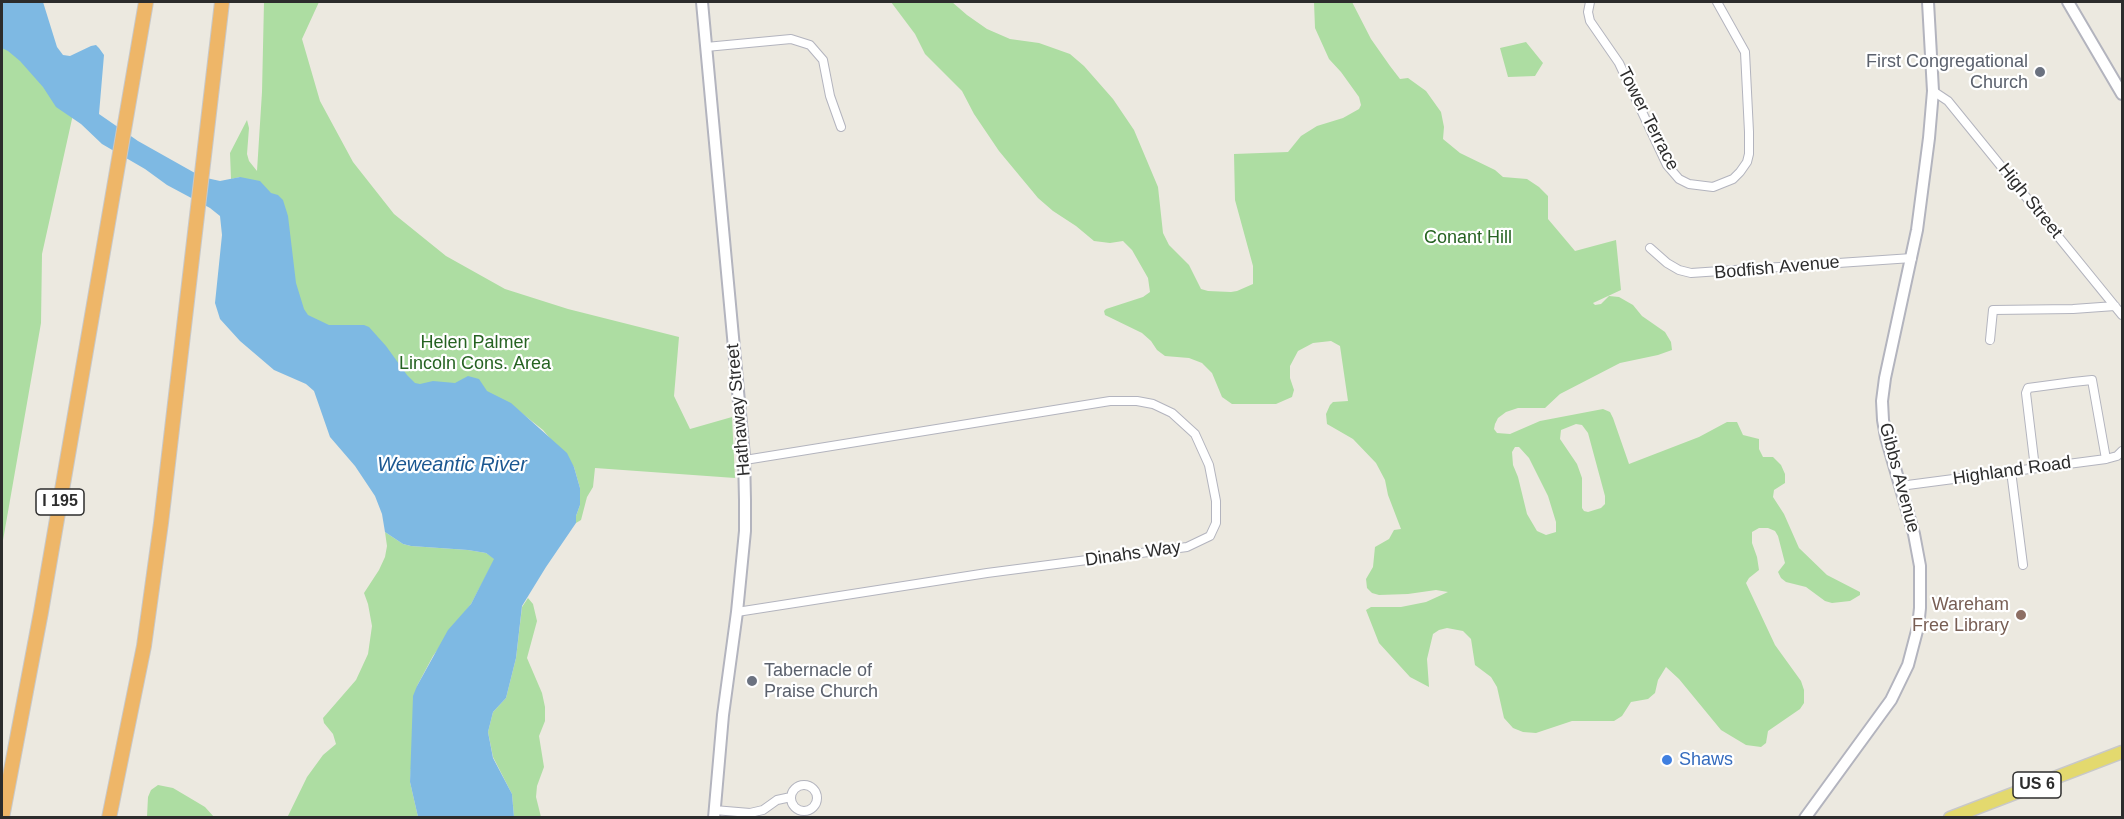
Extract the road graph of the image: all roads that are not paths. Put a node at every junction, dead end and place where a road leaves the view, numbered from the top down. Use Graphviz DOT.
graph roads {
  1 [pos="146,2"];
  2 [pos="222,2"];
  3 [pos="702,2"];
  4 [pos="1590,2"];
  5 [pos="1717,2"];
  6 [pos="1928,2"];
  7 [pos="2068,2"];
  8 [pos="706,47"];
  9 [pos="1934,91"];
  10 [pos="2122,94"];
  11 [pos="841,127"];
  12 [pos="1650,248"];
  13 [pos="1912,258"];
  14 [pos="2115,306"];
  15 [pos="2122,315"];
  16 [pos="1990,340"];
  17 [pos="2122,451"];
  18 [pos="2106,459"];
  19 [pos="745,460"];
  20 [pos="2035,468"];
  21 [pos="2011,471"];
  22 [pos="1900,486"];
  23 [pos="2023,565"];
  24 [pos="737,612"];
  25 [pos="2122,752"];
  26 [pos="791,797"];
  27 [pos="714,814"];
  28 [pos="2,818"];
  29 [pos="109,818"];
  30 [pos="1805,818"];
  31 [pos="1950,818"];
  1 -- 28 [label="highway, I 195"];
  2 -- 29 [label="highway"];
  3 -- 8 [label="main road, Hathaway Street"];
  4 -- 5 [label="street, Tower Terrace"];
  6 -- 9 [label="main road, Gibbs Avenue"];
  7 -- 10 [label="main road"];
  8 -- 11 [label="street"];
  8 -- 19 [label="main road, Hathaway Street"];
  9 -- 13 [label="main road, Gibbs Avenue"];
  9 -- 14 [label="street, High Street"];
  12 -- 13 [label="street, Bodfish Avenue"];
  13 -- 22 [label="main road, Gibbs Avenue"];
  14 -- 15 [label="street, High Street"];
  14 -- 16 [label="street"];
  17 -- 18 [label="street, Highland Road"];
  18 -- 20 [label="street, Highland Road"];
  18 -- 20 [label="street"];
  19 -- 24 [label="main road, Hathaway Street"];
  19 -- 24 [label="street, Dinahs Way"];
  20 -- 21 [label="street, Highland Road"];
  21 -- 22 [label="street, Highland Road"];
  21 -- 23 [label="street"];
  22 -- 30 [label="main road, Gibbs Avenue"];
  24 -- 27 [label="main road, Hathaway Street"];
  25 -- 31 [label="main road, US 6"];
  26 -- 27 [label="street"];
}
